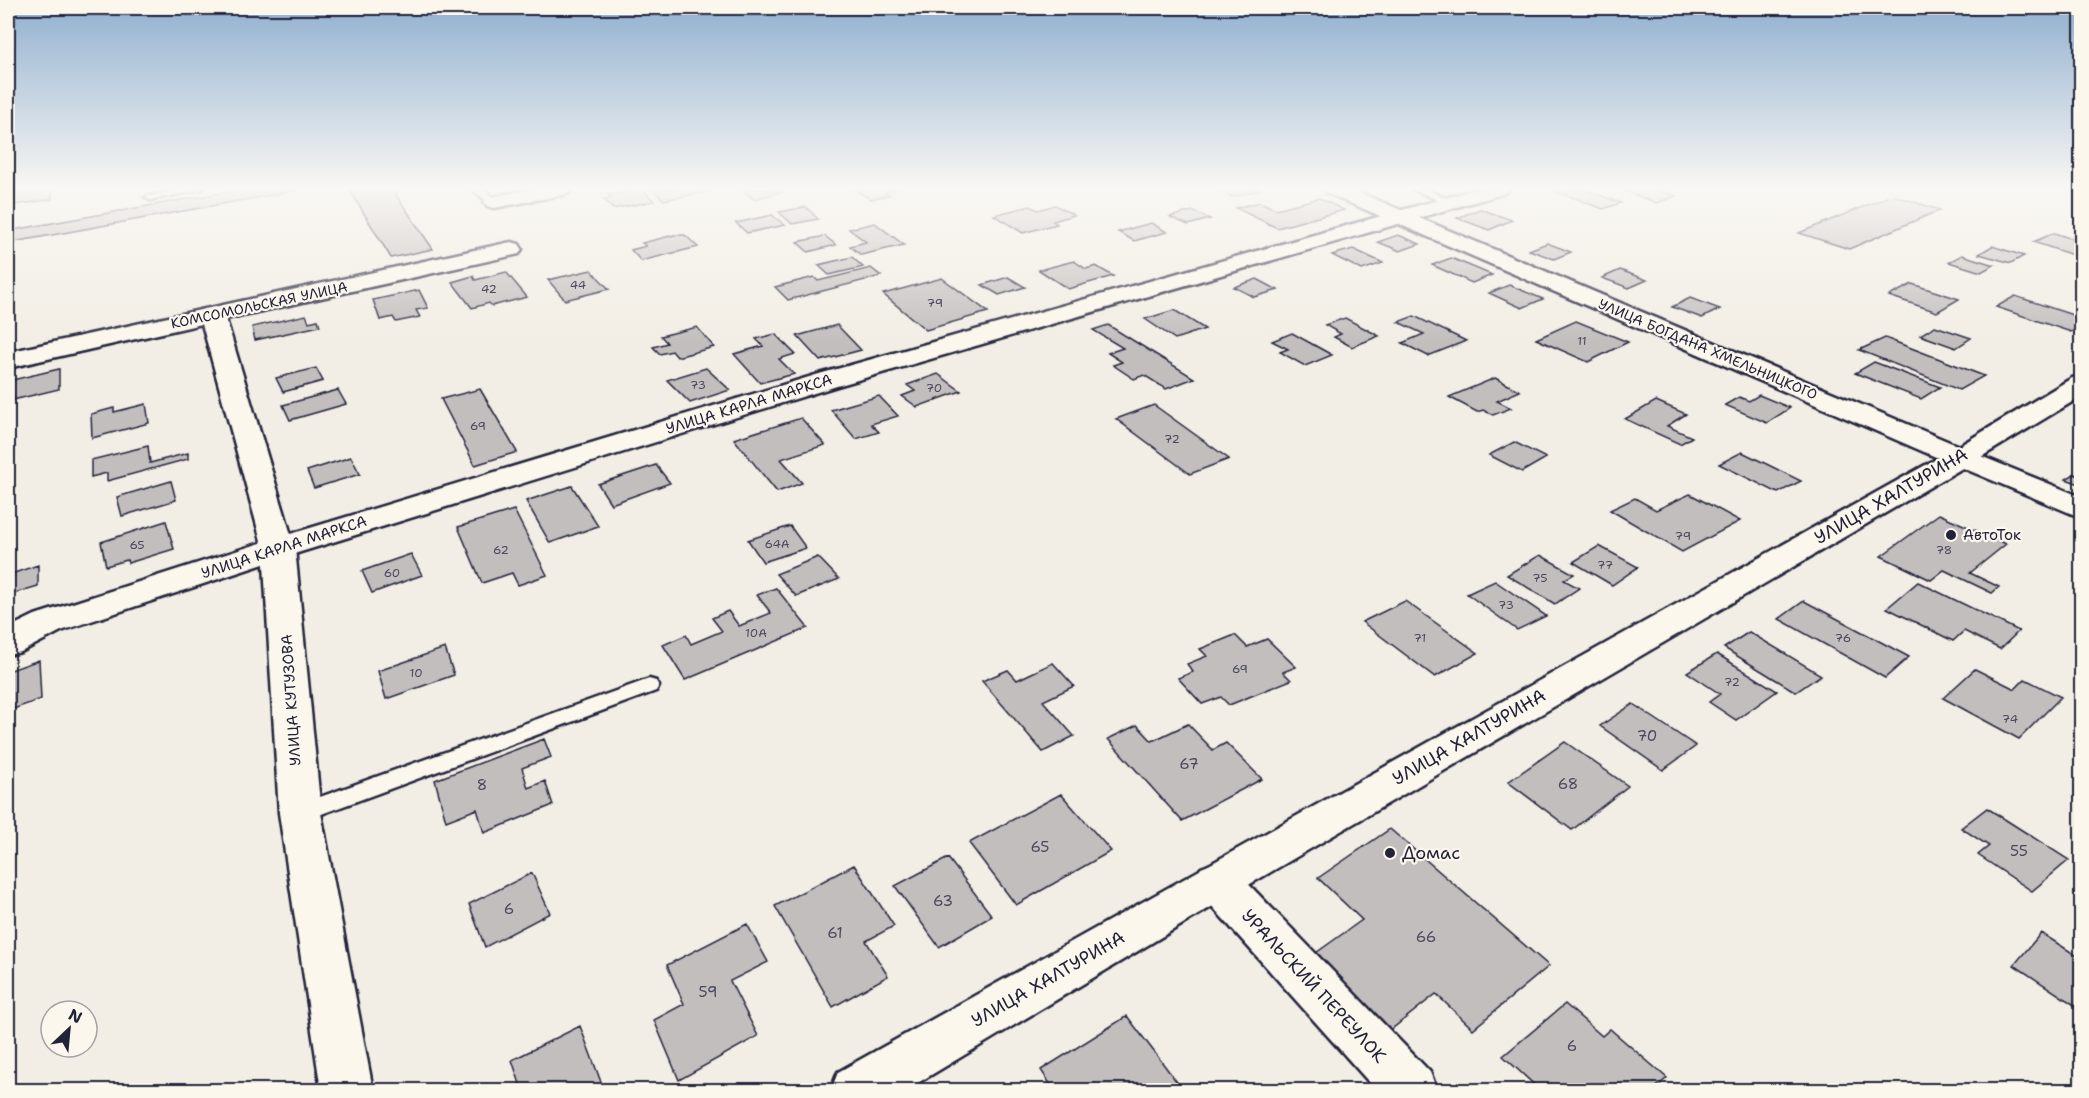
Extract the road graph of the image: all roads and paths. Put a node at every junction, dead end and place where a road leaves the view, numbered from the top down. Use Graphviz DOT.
graph roads {
  1 [pos="1322,240"];
  2 [pos="1453,240"];
  3 [pos="511,249"];
  4 [pos="212,315"];
  5 [pos="8,360"];
  6 [pos="2082,384"];
  7 [pos="1961,457"];
  8 [pos="2082,509"];
  9 [pos="279,548"];
  10 [pos="8,643"];
  11 [pos="649,686"];
  12 [pos="300,813"];
  13 [pos="1216,880"];
  14 [pos="347,1090"];
  15 [pos="857,1090"];
  16 [pos="1411,1090"];
  1 -- 9 [label="street, УЛИЦА КАРЛА МАРКСА"];
  2 -- 7 [label="street, УЛИЦА БОГДАНА ХМЕЛЬНИЦКОГО"];
  3 -- 4 [label="street, КОМСОМОЛЬСКАЯ УЛИЦА"];
  4 -- 5 [label="street, КОМСОМОЛЬСКАЯ УЛИЦА"];
  4 -- 9 [label="street, УЛИЦА КУТУЗОВА"];
  6 -- 7 [label="street, УЛИЦА ХАЛТУРИНА"];
  7 -- 8 [label="street, УЛИЦА БОГДАНА ХМЕЛЬНИЦКОГО"];
  7 -- 13 [label="street, УЛИЦА ХАЛТУРИНА"];
  9 -- 10 [label="street, УЛИЦА КАРЛА МАРКСА"];
  9 -- 12 [label="street, УЛИЦА КУТУЗОВА"];
  11 -- 12 [label="lane"];
  12 -- 14 [label="street, УЛИЦА КУТУЗОВА"];
  13 -- 15 [label="street, УЛИЦА ХАЛТУРИНА"];
  13 -- 16 [label="street, УРАЛЬСКИЙ ПЕРЕУЛОК"];
}
